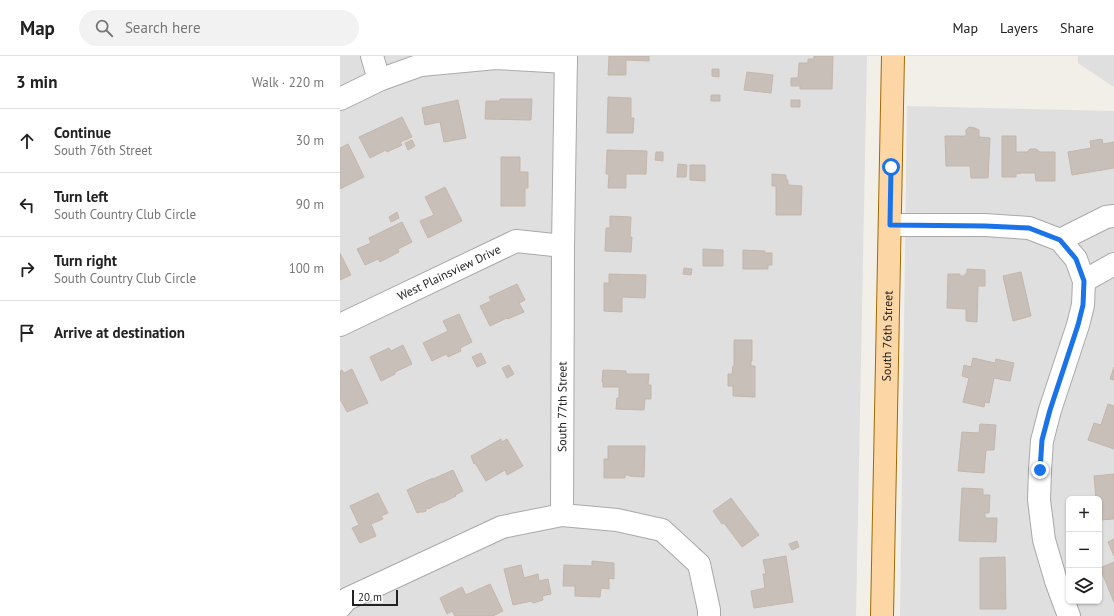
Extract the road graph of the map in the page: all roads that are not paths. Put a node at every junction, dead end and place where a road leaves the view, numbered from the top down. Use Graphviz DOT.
graph roads {
  1 [pos="372,56"];
  2 [pos="893,56"];
  3 [pos="566,59"];
  4 [pos="379,80"];
  5 [pos="340,99"];
  6 [pos="1114,216"];
  7 [pos="890,225"];
  8 [pos="1060,240"];
  9 [pos="564,246"];
  10 [pos="1114,264"];
  11 [pos="1084,281"];
  12 [pos="340,324"];
  13 [pos="562,515"];
  14 [pos="340,607"];
  15 [pos="709,616"];
  16 [pos="882,616"];
  17 [pos="1069,616"];
  1 -- 4 [label="street"];
  2 -- 7 [label="main road, South 76th Street"];
  3 -- 4 [label="street"];
  3 -- 9 [label="street, South 77th Street"];
  4 -- 5 [label="street"];
  6 -- 8 [label="street"];
  7 -- 8 [label="street"];
  7 -- 16 [label="main road, South 76th Street"];
  8 -- 11 [label="street"];
  9 -- 12 [label="street, West Plainsview Drive"];
  9 -- 13 [label="street, South 77th Street"];
  10 -- 11 [label="street"];
  11 -- 17 [label="street"];
  13 -- 14 [label="street"];
  13 -- 15 [label="street"];
}
